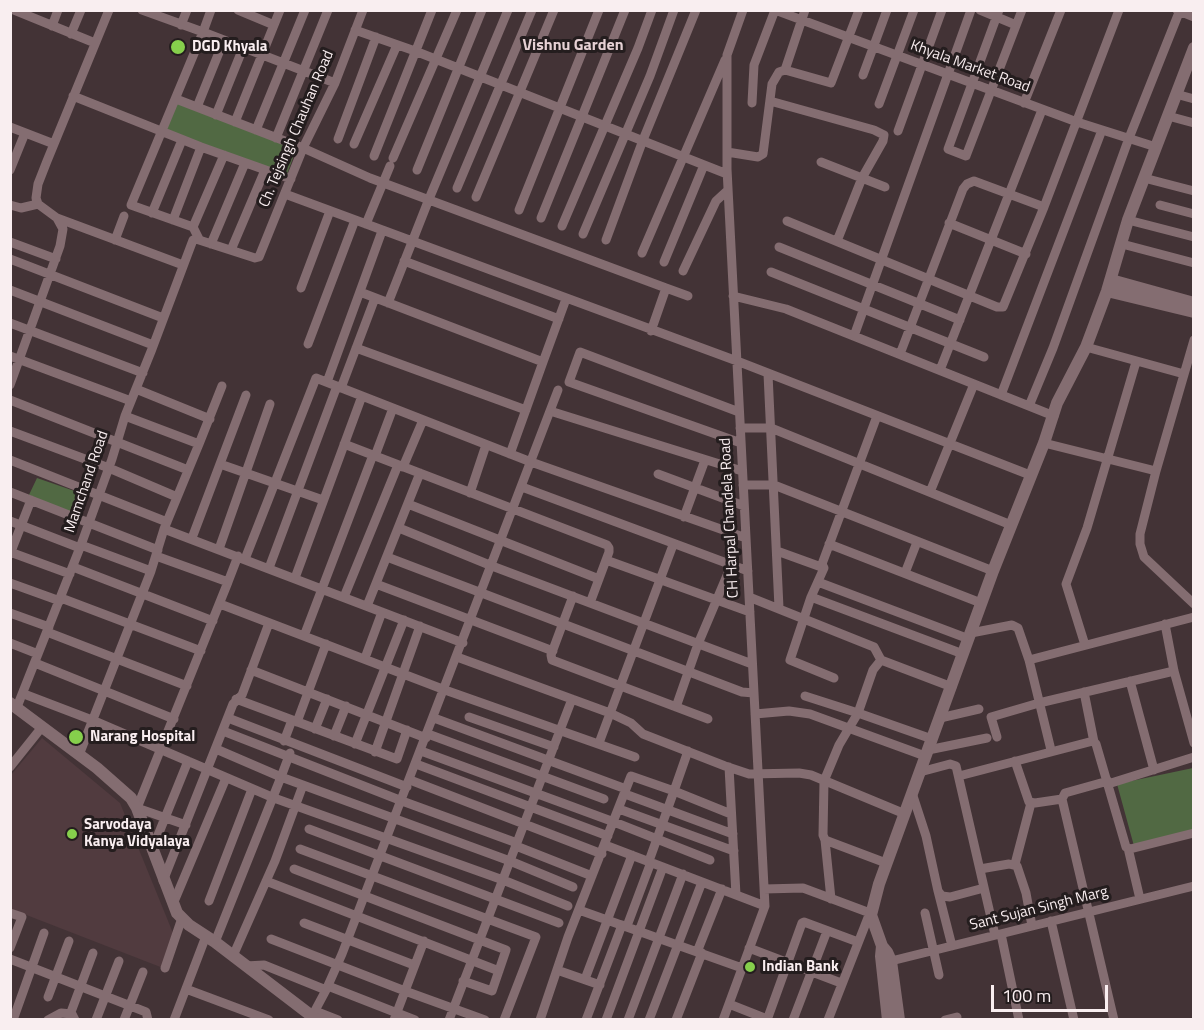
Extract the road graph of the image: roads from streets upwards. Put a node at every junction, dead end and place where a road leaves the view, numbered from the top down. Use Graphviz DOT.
graph roads {
  1 [pos="13,10"];
  2 [pos="58,10"];
  3 [pos="81,10"];
  4 [pos="109,10"];
  5 [pos="142,10"];
  6 [pos="187,10"];
  7 [pos="211,10"];
  8 [pos="238,10"];
  9 [pos="280,10"];
  10 [pos="305,10"];
  11 [pos="328,10"];
  12 [pos="363,10"];
  13 [pos="432,10"];
  14 [pos="458,10"];
  15 [pos="482,10"];
  16 [pos="508,10"];
  17 [pos="532,10"];
  18 [pos="554,10"];
  19 [pos="598,10"];
  20 [pos="625,10"];
  21 [pos="652,10"];
  22 [pos="674,10"];
  23 [pos="696,10"];
  24 [pos="743,10"];
  25 [pos="775,10"];
  26 [pos="805,10"];
  27 [pos="859,10"];
  28 [pos="887,10"];
  29 [pos="914,10"];
  30 [pos="942,10"];
  31 [pos="971,10"];
  32 [pos="980,10"];
  33 [pos="1022,10"];
  34 [pos="1060,10"];
  35 [pos="1119,10"];
  36 [pos="1179,11"];
  37 [pos="33,14"];
  38 [pos="163,14"];
  39 [pos="256,14"];
  40 [pos="998,14"];
  41 [pos="10,15"];
  42 [pos="1194,17"];
  43 [pos="802,20"];
  44 [pos="181,25"];
  45 [pos="274,25"];
  46 [pos="1016,25"];
  47 [pos="52,26"];
  48 [pos="355,30"];
  49 [pos="203,32"];
  50 [pos="72,34"];
  51 [pos="376,37"];
  52 [pos="848,38"];
  53 [pos="224,40"];
  54 [pos="95,43"];
  55 [pos="397,45"];
  56 [pos="873,47"];
  57 [pos="243,48"];
  58 [pos="1194,48"];
  59 [pos="415,51"];
  60 [pos="262,56"];
  61 [pos="727,56"];
  62 [pos="897,56"];
  63 [pos="436,59"];
  64 [pos="284,64"];
  65 [pos="922,65"];
  66 [pos="458,68"];
  67 [pos="785,69"];
  68 [pos="303,71"];
  69 [pos="946,74"];
  70 [pos="863,75"];
  71 [pos="481,77"];
  72 [pos="335,83"];
  73 [pos="972,84"];
  74 [pos="501,85"];
  75 [pos="991,91"];
  76 [pos="520,92"];
  77 [pos="1176,94"];
  78 [pos="73,96"];
  79 [pos="176,99"];
  80 [pos="1194,99"];
  81 [pos="770,101"];
  82 [pos="752,103"];
  83 [pos="1024,103"];
  84 [pos="879,104"];
  85 [pos="197,107"];
  86 [pos="559,107"];
  87 [pos="1042,110"];
  88 [pos="216,115"];
  89 [pos="581,116"];
  90 [pos="1168,116"];
  91 [pos="235,122"];
  92 [pos="1077,122"];
  93 [pos="1194,123"];
  94 [pos="604,125"];
  95 [pos="10,127"];
  96 [pos="256,130"];
  97 [pos="1102,130"];
  98 [pos="898,131"];
  99 [pos="162,132"];
  100 [pos="25,133"];
  101 [pos="626,133"];
  102 [pos="276,138"];
  103 [pos="1129,138"];
  104 [pos="338,139"];
  105 [pos="182,140"];
  106 [pos="642,140"];
  107 [pos="54,144"];
  108 [pos="354,144"];
  109 [pos="201,147"];
  110 [pos="1156,147"];
  111 [pos="303,148"];
  112 [pos="727,152"];
  113 [pos="224,155"];
  114 [pos="374,156"];
  115 [pos="683,156"];
  116 [pos="821,162"];
  117 [pos="245,163"];
  118 [pos="704,165"];
  119 [pos="10,170"];
  120 [pos="265,170"];
  121 [pos="417,170"];
  122 [pos="727,174"];
  123 [pos="862,178"];
  124 [pos="1144,178"];
  125 [pos="291,179"];
  126 [pos="383,183"];
  127 [pos="885,187"];
  128 [pos="457,188"];
  129 [pos="728,190"];
  130 [pos="1194,191"];
  131 [pos="285,194"];
  132 [pos="1010,195"];
  133 [pos="476,197"];
  134 [pos="429,199"];
  135 [pos="38,204"];
  136 [pos="10,205"];
  137 [pos="1160,205"];
  138 [pos="1044,207"];
  139 [pos="519,210"];
  140 [pos="330,211"];
  141 [pos="152,213"];
  142 [pos="1194,214"];
  143 [pos="124,216"];
  144 [pos="57,218"];
  145 [pos="541,218"];
  146 [pos="172,220"];
  147 [pos="355,220"];
  148 [pos="1128,220"];
  149 [pos="787,221"];
  150 [pos="949,223"];
  151 [pos="366,224"];
  152 [pos="562,226"];
  153 [pos="193,227"];
  154 [pos="382,231"];
  155 [pos="583,234"];
  156 [pos="1194,237"];
  157 [pos="199,239"];
  158 [pos="115,240"];
  159 [pos="606,240"];
  160 [pos="837,241"];
  161 [pos="992,241"];
  162 [pos="10,242"];
  163 [pos="412,242"];
  164 [pos="211,244"];
  165 [pos="1122,244"];
  166 [pos="779,248"];
  167 [pos="231,250"];
  168 [pos="642,253"];
  169 [pos="1026,254"];
  170 [pos="10,259"];
  171 [pos="56,259"];
  172 [pos="882,260"];
  173 [pos="404,261"];
  174 [pos="664,262"];
  175 [pos="1194,263"];
  176 [pos="183,265"];
  177 [pos="683,271"];
  178 [pos="771,272"];
  179 [pos="51,274"];
  180 [pos="928,278"];
  181 [pos="873,285"];
  182 [pos="1109,286"];
  183 [pos="301,288"];
  184 [pos="666,288"];
  185 [pos="10,290"];
  186 [pos="360,292"];
  187 [pos="971,295"];
  188 [pos="688,296"];
  189 [pos="733,296"];
  190 [pos="375,298"];
  191 [pos="566,299"];
  192 [pos="41,302"];
  193 [pos="388,303"];
  194 [pos="1194,303"];
  195 [pos="920,304"];
  196 [pos="864,309"];
  197 [pos="1194,312"];
  198 [pos="164,318"];
  199 [pos="559,319"];
  200 [pos="960,320"];
  201 [pos="10,323"];
  202 [pos="910,327"];
  203 [pos="651,330"];
  204 [pos="30,331"];
  205 [pos="854,336"];
  206 [pos="1194,340"];
  207 [pos="951,342"];
  208 [pos="308,344"];
  209 [pos="153,345"];
  210 [pos="1086,347"];
  211 [pos="356,348"];
  212 [pos="900,354"];
  213 [pos="984,357"];
  214 [pos="15,358"];
  215 [pos="543,362"];
  216 [pos="737,362"];
  217 [pos="1136,362"];
  218 [pos="940,370"];
  219 [pos="143,373"];
  220 [pos="768,374"];
  221 [pos="1184,374"];
  222 [pos="327,382"];
  223 [pos="974,384"];
  224 [pos="10,385"];
  225 [pos="222,386"];
  226 [pos="339,387"];
  227 [pos="136,389"];
  228 [pos="558,390"];
  229 [pos="246,395"];
  230 [pos="1001,395"];
  231 [pos="362,396"];
  232 [pos="10,400"];
  233 [pos="131,401"];
  234 [pos="270,404"];
  235 [pos="1029,406"];
  236 [pos="393,408"];
  237 [pos="526,410"];
  238 [pos="550,411"];
  239 [pos="739,412"];
  240 [pos="125,416"];
  241 [pos="877,416"];
  242 [pos="1054,416"];
  243 [pos="210,419"];
  244 [pos="423,420"];
  245 [pos="740,428"];
  246 [pos="771,428"];
  247 [pos="10,431"];
  248 [pos="117,441"];
  249 [pos="1044,442"];
  250 [pos="741,443"];
  251 [pos="199,444"];
  252 [pos="344,444"];
  253 [pos="950,444"];
  254 [pos="486,445"];
  255 [pos="510,454"];
  256 [pos="374,455"];
  257 [pos="10,460"];
  258 [pos="705,460"];
  259 [pos="1107,460"];
  260 [pos="531,462"];
  261 [pos="220,464"];
  262 [pos="859,464"];
  263 [pos="401,466"];
  264 [pos="109,468"];
  265 [pos="188,470"];
  266 [pos="742,471"];
  267 [pos="1156,471"];
  268 [pos="246,473"];
  269 [pos="420,473"];
  270 [pos="658,474"];
  271 [pos="1030,475"];
  272 [pos="276,483"];
  273 [pos="743,485"];
  274 [pos="774,485"];
  275 [pos="695,487"];
  276 [pos="522,488"];
  277 [pos="298,491"];
  278 [pos="10,492"];
  279 [pos="930,492"];
  280 [pos="470,493"];
  281 [pos="99,496"];
  282 [pos="177,497"];
  283 [pos="323,500"];
  284 [pos="31,501"];
  285 [pos="408,504"];
  286 [pos="744,506"];
  287 [pos="513,510"];
  288 [pos="841,512"];
  289 [pos="684,517"];
  290 [pos="10,522"];
  291 [pos="90,522"];
  292 [pos="166,525"];
  293 [pos="1011,525"];
  294 [pos="21,526"];
  295 [pos="399,528"];
  296 [pos="192,538"];
  297 [pos="746,538"];
  298 [pos="501,541"];
  299 [pos="917,542"];
  300 [pos="829,544"];
  301 [pos="673,545"];
  302 [pos="81,546"];
  303 [pos="219,549"];
  304 [pos="777,551"];
  305 [pos="11,553"];
  306 [pos="157,553"];
  307 [pos="242,557"];
  308 [pos="387,557"];
  309 [pos="606,560"];
  310 [pos="492,566"];
  311 [pos="731,566"];
  312 [pos="269,568"];
  313 [pos="824,568"];
  314 [pos="71,571"];
  315 [pos="151,571"];
  316 [pos="748,571"];
  317 [pos="993,571"];
  318 [pos="905,573"];
  319 [pos="295,578"];
  320 [pos="599,579"];
  321 [pos="660,579"];
  322 [pos="228,582"];
  323 [pos="818,582"];
  324 [pos="10,583"];
  325 [pos="376,584"];
  326 [pos="321,588"];
  327 [pos="142,593"];
  328 [pos="482,593"];
  329 [pos="573,596"];
  330 [pos="344,597"];
  331 [pos="749,597"];
  332 [pos="811,597"];
  333 [pos="61,599"];
  334 [pos="716,600"];
  335 [pos="590,603"];
  336 [pos="981,603"];
  337 [pos="220,604"];
  338 [pos="1194,604"];
  339 [pos="367,606"];
  340 [pos="779,608"];
  341 [pos="382,612"];
  342 [pos="750,612"];
  343 [pos="10,613"];
  344 [pos="1194,617"];
  345 [pos="805,618"];
  346 [pos="404,620"];
  347 [pos="213,621"];
  348 [pos="471,621"];
  349 [pos="269,622"];
  350 [pos="644,623"];
  351 [pos="130,624"];
  352 [pos="563,624"];
  353 [pos="1165,624"];
  354 [pos="420,626"];
  355 [pos="48,629"];
  356 [pos="304,636"];
  357 [pos="970,636"];
  358 [pos="10,643"];
  359 [pos="463,643"];
  360 [pos="698,644"];
  361 [pos="327,645"];
  362 [pos="1085,645"];
  363 [pos="634,650"];
  364 [pos="201,651"];
  365 [pos="553,651"];
  366 [pos="963,654"];
  367 [pos="457,657"];
  368 [pos="364,658"];
  369 [pos="37,659"];
  370 [pos="117,659"];
  371 [pos="881,660"];
  372 [pos="1029,660"];
  373 [pos="752,664"];
  374 [pos="385,666"];
  375 [pos="251,670"];
  376 [pos="688,671"];
  377 [pos="1174,671"];
  378 [pos="404,674"];
  379 [pos="834,678"];
  380 [pos="1130,681"];
  381 [pos="620,686"];
  382 [pos="187,687"];
  383 [pos="952,687"];
  384 [pos="445,690"];
  385 [pos="104,691"];
  386 [pos="309,692"];
  387 [pos="1084,692"];
  388 [pos="754,693"];
  389 [pos="24,694"];
  390 [pos="806,696"];
  391 [pos="236,699"];
  392 [pos="327,699"];
  393 [pos="572,699"];
  394 [pos="1039,703"];
  395 [pos="14,705"];
  396 [pos="346,706"];
  397 [pos="676,707"];
  398 [pos="979,709"];
  399 [pos="610,713"];
  400 [pos="858,713"];
  401 [pos="367,714"];
  402 [pos="755,714"];
  403 [pos="469,717"];
  404 [pos="174,718"];
  405 [pos="228,718"];
  406 [pos="434,718"];
  407 [pos="940,718"];
  408 [pos="708,719"];
  409 [pos="92,720"];
  410 [pos="294,721"];
  411 [pos="387,722"];
  412 [pos="42,727"];
  413 [pos="315,729"];
  414 [pos="849,729"];
  415 [pos="406,730"];
  416 [pos="560,730"];
  417 [pos="223,731"];
  418 [pos="334,736"];
  419 [pos="427,736"];
  420 [pos="599,742"];
  421 [pos="1094,742"];
  422 [pos="289,743"];
  423 [pos="1194,743"];
  424 [pos="355,744"];
  425 [pos="554,747"];
  426 [pos="928,748"];
  427 [pos="216,749"];
  428 [pos="161,750"];
  429 [pos="1051,750"];
  430 [pos="421,751"];
  431 [pos="688,751"];
  432 [pos="375,752"];
  433 [pos="79,755"];
  434 [pos="289,757"];
  435 [pos="635,757"];
  436 [pos="1194,757"];
  437 [pos="188,760"];
  438 [pos="1015,760"];
  439 [pos="548,761"];
  440 [pos="416,764"];
  441 [pos="10,767"];
  442 [pos="729,767"];
  443 [pos="208,769"];
  444 [pos="1154,770"];
  445 [pos="920,772"];
  446 [pos="758,774"];
  447 [pos="543,776"];
  448 [pos="958,776"];
  449 [pos="281,777"];
  450 [pos="226,778"];
  451 [pos="824,781"];
  452 [pos="1108,782"];
  453 [pos="408,784"];
  454 [pos="303,786"];
  455 [pos="252,789"];
  456 [pos="625,791"];
  457 [pos="674,791"];
  458 [pos="536,793"];
  459 [pos="912,793"];
  460 [pos="274,798"];
  461 [pos="604,799"];
  462 [pos="1062,799"];
  463 [pos="402,801"];
  464 [pos="1031,803"];
  465 [pos="296,806"];
  466 [pos="531,807"];
  467 [pos="137,808"];
  468 [pos="619,809"];
  469 [pos="668,810"];
  470 [pos="731,814"];
  471 [pos="905,814"];
  472 [pos="166,817"];
  473 [pos="394,819"];
  474 [pos="614,822"];
  475 [pos="524,824"];
  476 [pos="186,825"];
  477 [pos="662,825"];
  478 [pos="309,830"];
  479 [pos="1194,833"];
  480 [pos="733,834"];
  481 [pos="387,838"];
  482 [pos="657,838"];
  483 [pos="825,840"];
  484 [pos="517,845"];
  485 [pos="605,845"];
  486 [pos="1128,848"];
  487 [pos="300,849"];
  488 [pos="152,851"];
  489 [pos="734,851"];
  490 [pos="380,855"];
  491 [pos="632,855"];
  492 [pos="710,860"];
  493 [pos="510,861"];
  494 [pos="650,862"];
  495 [pos="886,863"];
  496 [pos="1015,864"];
  497 [pos="663,867"];
  498 [pos="294,868"];
  499 [pos="980,869"];
  500 [pos="683,874"];
  501 [pos="372,875"];
  502 [pos="592,876"];
  503 [pos="503,880"];
  504 [pos="164,881"];
  505 [pos="266,881"];
  506 [pos="702,882"];
  507 [pos="1194,886"];
  508 [pos="573,887"];
  509 [pos="984,888"];
  510 [pos="722,889"];
  511 [pos="764,889"];
  512 [pos="938,891"];
  513 [pos="365,894"];
  514 [pos="736,895"];
  515 [pos="831,898"];
  516 [pos="496,899"];
  517 [pos="1140,899"];
  518 [pos="208,901"];
  519 [pos="173,904"];
  520 [pos="568,906"];
  521 [pos="765,906"];
  522 [pos="579,910"];
  523 [pos="871,912"];
  524 [pos="1088,912"];
  525 [pos="10,913"];
  526 [pos="925,913"];
  527 [pos="357,915"];
  528 [pos="182,918"];
  529 [pos="488,919"];
  530 [pos="608,919"];
  531 [pos="1051,921"];
  532 [pos="304,922"];
  533 [pos="559,923"];
  534 [pos="624,925"];
  535 [pos="1032,926"];
  536 [pos="640,931"];
  537 [pos="827,931"];
  538 [pos="44,933"];
  539 [pos="998,934"];
  540 [pos="659,938"];
  541 [pos="211,939"];
  542 [pos="271,939"];
  543 [pos="480,939"];
  544 [pos="347,940"];
  545 [pos="69,941"];
  546 [pos="424,941"];
  547 [pos="858,942"];
  548 [pos="678,945"];
  549 [pos="952,946"];
  550 [pos="10,948"];
  551 [pos="749,948"];
  552 [pos="933,951"];
  553 [pos="700,952"];
  554 [pos="93,953"];
  555 [pos="233,956"];
  556 [pos="10,959"];
  557 [pos="472,959"];
  558 [pos="119,961"];
  559 [pos="788,962"];
  560 [pos="886,962"];
  561 [pos="337,965"];
  562 [pos="414,965"];
  563 [pos="246,966"];
  564 [pos="31,967"];
  565 [pos="165,968"];
  566 [pos="742,968"];
  567 [pos="557,969"];
  568 [pos="499,971"];
  569 [pos="143,972"];
  570 [pos="812,972"];
  571 [pos="939,975"];
  572 [pos="56,977"];
  573 [pos="585,979"];
  574 [pos="463,981"];
  575 [pos="841,983"];
  576 [pos="600,985"];
  577 [pos="80,986"];
  578 [pos="327,988"];
  579 [pos="186,989"];
  580 [pos="405,991"];
  581 [pos="105,996"];
  582 [pos="48,997"];
  583 [pos="729,1004"];
  584 [pos="129,1006"];
  585 [pos="453,1007"];
  586 [pos="314,1016"];
  587 [pos="396,1016"];
  588 [pos="73,1017"];
  589 [pos="957,1017"];
  590 [pos="767,1019"];
  591 [pos="1017,1019"];
  592 [pos="13,1020"];
  593 [pos="48,1020"];
  594 [pos="96,1020"];
  595 [pos="124,1020"];
  596 [pos="148,1020"];
  597 [pos="174,1020"];
  598 [pos="269,1020"];
  599 [pos="338,1020"];
  600 [pos="415,1020"];
  601 [pos="448,1020"];
  602 [pos="485,1020"];
  603 [pos="504,1020"];
  604 [pos="540,1020"];
  605 [pos="586,1020"];
  606 [pos="606,1020"];
  607 [pos="628,1020"];
  608 [pos="649,1020"];
  609 [pos="676,1020"];
  610 [pos="723,1020"];
  611 [pos="793,1020"];
  612 [pos="828,1020"];
  613 [pos="888,1020"];
  614 [pos="899,1020"];
  615 [pos="945,1020"];
  616 [pos="1074,1020"];
  617 [pos="1114,1020"];
  1 -- 37 [label="street"];
  1 -- 41 [label="street"];
  2 -- 47 [label="street"];
  3 -- 50 [label="street"];
  4 -- 54 [label="street"];
  5 -- 38 [label="street"];
  6 -- 44 [label="street"];
  7 -- 49 [label="street"];
  8 -- 39 [label="street"];
  9 -- 45 [label="street"];
  10 -- 64 [label="street"];
  11 -- 68 [label="street"];
  12 -- 48 [label="street, Ch. Tejsingh Chauhan Road"];
  13 -- 59 [label="street"];
  14 -- 63 [label="street"];
  15 -- 66 [label="street"];
  16 -- 71 [label="street"];
  17 -- 74 [label="street"];
  18 -- 76 [label="street"];
  19 -- 86 [label="street"];
  20 -- 89 [label="street"];
  21 -- 94 [label="street"];
  22 -- 101 [label="street"];
  23 -- 106 [label="street"];
  24 -- 61 [label="street, CH Harpal Chandela Road"];
  25 -- 43 [label="street, Khyala Market Road"];
  25 -- 82 [label="street"];
  26 -- 43 [label="street"];
  27 -- 52 [label="street"];
  28 -- 56 [label="street"];
  29 -- 62 [label="street"];
  30 -- 65 [label="street"];
  31 -- 69 [label="street"];
  32 -- 40 [label="street"];
  33 -- 46 [label="street"];
  34 -- 83 [label="street"];
  35 -- 92 [label="street"];
  36 -- 42 [label="street"];
  36 -- 103 [label="street"];
  37 -- 47 [label="street"];
  38 -- 44 [label="street"];
  39 -- 45 [label="street"];
  40 -- 46 [label="street"];
  40 -- 73 [label="street"];
  43 -- 52 [label="street, Khyala Market Road"];
  43 -- 67 [label="street"];
  44 -- 49 [label="street"];
  45 -- 60 [label="street"];
  46 -- 75 [label="street"];
  47 -- 50 [label="street"];
  48 -- 51 [label="street"];
  48 -- 72 [label="street, Ch. Tejsingh Chauhan Road"];
  49 -- 53 [label="street"];
  49 -- 79 [label="street"];
  50 -- 54 [label="street"];
  51 -- 55 [label="street"];
  51 -- 104 [label="street"];
  52 -- 56 [label="street, Khyala Market Road"];
  52 -- 67 [label="street"];
  53 -- 57 [label="street"];
  53 -- 85 [label="street"];
  54 -- 78 [label="street"];
  55 -- 59 [label="street"];
  55 -- 108 [label="street"];
  56 -- 62 [label="street, Khyala Market Road"];
  56 -- 70 [label="street"];
  57 -- 60 [label="street"];
  57 -- 88 [label="street"];
  58 -- 77 [label="street"];
  59 -- 63 [label="street"];
  59 -- 114 [label="street"];
  60 -- 64 [label="street"];
  60 -- 91 [label="street"];
  61 -- 112 [label="street, CH Harpal Chandela Road"];
  61 -- 115 [label="street"];
  62 -- 65 [label="street, Khyala Market Road"];
  62 -- 84 [label="street"];
  63 -- 66 [label="street"];
  63 -- 126 [label="street"];
  64 -- 68 [label="street"];
  64 -- 96 [label="street"];
  65 -- 69 [label="street, Khyala Market Road"];
  65 -- 98 [label="street"];
  66 -- 71 [label="street"];
  66 -- 121 [label="street"];
  67 -- 81 [label="street"];
  68 -- 72 [label="street"];
  68 -- 102 [label="street"];
  69 -- 73 [label="street, Khyala Market Road"];
  69 -- 172 [label="street"];
  71 -- 74 [label="street"];
  71 -- 134 [label="street"];
  72 -- 111 [label="street, Ch. Tejsingh Chauhan Road"];
  73 -- 75 [label="street, Khyala Market Road"];
  73 -- 75 [label="street"];
  74 -- 76 [label="street"];
  74 -- 128 [label="street"];
  75 -- 83 [label="street, Khyala Market Road"];
  76 -- 86 [label="street"];
  76 -- 133 [label="street"];
  77 -- 80 [label="street"];
  77 -- 90 [label="street"];
  78 -- 99 [label="street"];
  78 -- 107 [label="street"];
  79 -- 85 [label="street"];
  79 -- 99 [label="street"];
  81 -- 112 [label="street"];
  81 -- 123 [label="street"];
  83 -- 87 [label="street, Khyala Market Road"];
  85 -- 88 [label="street"];
  86 -- 89 [label="street"];
  86 -- 139 [label="street"];
  87 -- 92 [label="street, Khyala Market Road"];
  87 -- 132 [label="street"];
  88 -- 91 [label="street"];
  89 -- 94 [label="street"];
  89 -- 145 [label="street"];
  90 -- 93 [label="street"];
  90 -- 110 [label="street"];
  91 -- 96 [label="street"];
  92 -- 97 [label="street, Khyala Market Road"];
  92 -- 138 [label="street"];
  94 -- 101 [label="street"];
  94 -- 152 [label="street"];
  95 -- 100 [label="street"];
  96 -- 102 [label="street"];
  97 -- 103 [label="street, Khyala Market Road"];
  97 -- 230 [label="street"];
  99 -- 105 [label="street"];
  99 -- 141 [label="street"];
  100 -- 107 [label="street"];
  100 -- 119 [label="street"];
  101 -- 106 [label="street"];
  101 -- 155 [label="street"];
  102 -- 111 [label="street"];
  103 -- 110 [label="street, Khyala Market Road"];
  103 -- 235 [label="street"];
  105 -- 109 [label="street"];
  105 -- 141 [label="street"];
  106 -- 115 [label="street"];
  106 -- 159 [label="street"];
  107 -- 135 [label="street"];
  109 -- 113 [label="street"];
  109 -- 146 [label="street"];
  110 -- 124 [label="street"];
  111 -- 125 [label="street, Ch. Tejsingh Chauhan Road"];
  111 -- 126 [label="street"];
  112 -- 122 [label="street, CH Harpal Chandela Road"];
  113 -- 117 [label="street"];
  113 -- 153 [label="street"];
  115 -- 118 [label="street"];
  115 -- 168 [label="street"];
  116 -- 123 [label="street"];
  117 -- 120 [label="street"];
  117 -- 164 [label="street"];
  118 -- 122 [label="street"];
  118 -- 174 [label="street"];
  120 -- 125 [label="street"];
  120 -- 167 [label="street"];
  122 -- 129 [label="street, CH Harpal Chandela Road"];
  123 -- 127 [label="street"];
  123 -- 160 [label="street"];
  124 -- 130 [label="street"];
  124 -- 148 [label="street"];
  125 -- 131 [label="street, Ch. Tejsingh Chauhan Road"];
  126 -- 134 [label="street"];
  126 -- 151 [label="street"];
  129 -- 177 [label="street"];
  129 -- 189 [label="street, CH Harpal Chandela Road"];
  131 -- 140 [label="street"];
  131 -- 167 [label="street, Ch. Tejsingh Chauhan Road"];
  132 -- 138 [label="street"];
  132 -- 150 [label="street"];
  132 -- 161 [label="street"];
  134 -- 163 [label="street"];
  134 -- 184 [label="street"];
  135 -- 136 [label="street"];
  135 -- 144 [label="street"];
  137 -- 142 [label="street"];
  138 -- 169 [label="street"];
  140 -- 147 [label="street"];
  140 -- 183 [label="street"];
  141 -- 146 [label="street"];
  143 -- 158 [label="street"];
  144 -- 158 [label="street"];
  144 -- 171 [label="street"];
  146 -- 153 [label="street"];
  147 -- 151 [label="street"];
  147 -- 208 [label="street"];
  148 -- 156 [label="street"];
  148 -- 165 [label="street"];
  149 -- 160 [label="street"];
  150 -- 161 [label="street"];
  150 -- 180 [label="street"];
  151 -- 154 [label="street"];
  153 -- 157 [label="street"];
  154 -- 163 [label="street"];
  154 -- 186 [label="street"];
  157 -- 164 [label="street"];
  157 -- 176 [label="street, Mamchand Road"];
  158 -- 176 [label="street"];
  160 -- 172 [label="street"];
  161 -- 169 [label="street"];
  161 -- 187 [label="street"];
  162 -- 171 [label="street"];
  163 -- 173 [label="street"];
  163 -- 191 [label="street"];
  164 -- 167 [label="street"];
  165 -- 175 [label="street"];
  165 -- 182 [label="street"];
  166 -- 181 [label="street"];
  169 -- 187 [label="street"];
  170 -- 179 [label="street"];
  171 -- 179 [label="street"];
  172 -- 180 [label="street"];
  172 -- 181 [label="street"];
  173 -- 193 [label="street"];
  173 -- 199 [label="street"];
  176 -- 198 [label="street, Mamchand Road"];
  178 -- 196 [label="street"];
  179 -- 192 [label="street"];
  179 -- 198 [label="street"];
  180 -- 187 [label="street"];
  180 -- 195 [label="street"];
  181 -- 195 [label="street"];
  181 -- 196 [label="street"];
  182 -- 194 [label="street"];
  182 -- 197 [label="street"];
  182 -- 210 [label="street"];
  184 -- 188 [label="street"];
  184 -- 203 [label="street"];
  185 -- 192 [label="street"];
  186 -- 190 [label="street"];
  186 -- 222 [label="street"];
  187 -- 200 [label="street"];
  189 -- 205 [label="street"];
  189 -- 216 [label="street, CH Harpal Chandela Road"];
  190 -- 193 [label="street"];
  190 -- 211 [label="street"];
  191 -- 199 [label="street"];
  191 -- 203 [label="street"];
  192 -- 204 [label="street"];
  192 -- 209 [label="street"];
  193 -- 215 [label="street"];
  195 -- 200 [label="street"];
  195 -- 202 [label="street"];
  196 -- 202 [label="street"];
  196 -- 205 [label="street"];
  198 -- 209 [label="street, Mamchand Road"];
  199 -- 215 [label="street"];
  200 -- 207 [label="street"];
  201 -- 204 [label="street"];
  202 -- 207 [label="street"];
  202 -- 212 [label="street"];
  203 -- 216 [label="street"];
  204 -- 214 [label="street"];
  204 -- 219 [label="street"];
  205 -- 212 [label="street"];
  206 -- 221 [label="street"];
  207 -- 213 [label="street"];
  207 -- 218 [label="street"];
  209 -- 219 [label="street, Mamchand Road"];
  210 -- 217 [label="street"];
  210 -- 242 [label="street"];
  211 -- 226 [label="street"];
  211 -- 237 [label="street"];
  212 -- 218 [label="street"];
  214 -- 224 [label="street"];
  214 -- 233 [label="street"];
  215 -- 237 [label="street"];
  216 -- 220 [label="street"];
  216 -- 239 [label="street, CH Harpal Chandela Road"];
  217 -- 221 [label="street"];
  217 -- 259 [label="street"];
  218 -- 223 [label="street"];
  219 -- 227 [label="street, Mamchand Road"];
  220 -- 241 [label="street"];
  220 -- 246 [label="street"];
  221 -- 267 [label="street"];
  222 -- 226 [label="street"];
  222 -- 272 [label="street"];
  223 -- 230 [label="street"];
  223 -- 253 [label="street"];
  225 -- 243 [label="street"];
  226 -- 231 [label="street"];
  226 -- 277 [label="street"];
  227 -- 233 [label="street, Mamchand Road"];
  227 -- 243 [label="street"];
  228 -- 238 [label="street"];
  229 -- 261 [label="street"];
  230 -- 235 [label="street"];
  231 -- 236 [label="street"];
  231 -- 252 [label="street"];
  232 -- 248 [label="street"];
  233 -- 240 [label="street, Mamchand Road"];
  234 -- 268 [label="street"];
  235 -- 242 [label="street"];
  236 -- 244 [label="street"];
  236 -- 256 [label="street"];
  237 -- 255 [label="street"];
  238 -- 258 [label="street"];
  238 -- 260 [label="street"];
  239 -- 245 [label="street, CH Harpal Chandela Road"];
  239 -- 250 [label="street"];
  240 -- 248 [label="street, Mamchand Road"];
  240 -- 251 [label="street"];
  241 -- 253 [label="street"];
  241 -- 262 [label="street"];
  242 -- 249 [label="street"];
  243 -- 251 [label="street"];
  244 -- 254 [label="street"];
  244 -- 263 [label="street"];
  245 -- 246 [label="street"];
  245 -- 250 [label="street, CH Harpal Chandela Road"];
  246 -- 262 [label="street"];
  246 -- 274 [label="street"];
  247 -- 264 [label="street"];
  248 -- 264 [label="street, Mamchand Road"];
  248 -- 265 [label="street"];
  249 -- 259 [label="street"];
  249 -- 271 [label="street"];
  250 -- 266 [label="street, CH Harpal Chandela Road"];
  251 -- 265 [label="street"];
  252 -- 256 [label="street"];
  252 -- 283 [label="street"];
  253 -- 271 [label="street"];
  253 -- 279 [label="street"];
  254 -- 255 [label="street"];
  254 -- 280 [label="street"];
  255 -- 260 [label="street"];
  256 -- 263 [label="street"];
  256 -- 326 [label="street"];
  257 -- 281 [label="street"];
  258 -- 266 [label="street"];
  258 -- 275 [label="street"];
  259 -- 267 [label="street"];
  259 -- 362 [label="street"];
  260 -- 276 [label="street"];
  260 -- 289 [label="street"];
  261 -- 268 [label="street"];
  261 -- 296 [label="street"];
  262 -- 279 [label="street"];
  262 -- 288 [label="street"];
  263 -- 269 [label="street"];
  263 -- 330 [label="street"];
  264 -- 281 [label="street, Mamchand Road"];
  264 -- 282 [label="street"];
  265 -- 282 [label="street"];
  266 -- 273 [label="street, CH Harpal Chandela Road"];
  267 -- 338 [label="street"];
  268 -- 272 [label="street"];
  268 -- 303 [label="street"];
  269 -- 280 [label="street"];
  269 -- 285 [label="street"];
  270 -- 275 [label="street"];
  271 -- 293 [label="street"];
  272 -- 277 [label="street"];
  272 -- 307 [label="street"];
  273 -- 274 [label="street"];
  273 -- 286 [label="street, CH Harpal Chandela Road"];
  274 -- 288 [label="street"];
  274 -- 304 [label="street"];
  275 -- 286 [label="street"];
  275 -- 289 [label="street"];
  276 -- 287 [label="street"];
  276 -- 301 [label="street"];
  277 -- 283 [label="street"];
  277 -- 312 [label="street"];
  278 -- 284 [label="street"];
  279 -- 293 [label="street"];
  280 -- 287 [label="street"];
  281 -- 291 [label="street, Mamchand Road"];
  281 -- 292 [label="street"];
  282 -- 292 [label="street"];
  283 -- 319 [label="street"];
  284 -- 291 [label="street"];
  284 -- 294 [label="street"];
  285 -- 295 [label="street"];
  285 -- 298 [label="street"];
  286 -- 297 [label="street, CH Harpal Chandela Road"];
  287 -- 298 [label="street"];
  287 -- 309 [label="street"];
  288 -- 299 [label="street"];
  288 -- 300 [label="street"];
  289 -- 297 [label="street"];
  290 -- 294 [label="street"];
  291 -- 302 [label="street, Mamchand Road"];
  291 -- 306 [label="street"];
  292 -- 296 [label="street"];
  292 -- 306 [label="street"];
  293 -- 317 [label="street"];
  294 -- 302 [label="street"];
  294 -- 305 [label="street"];
  295 -- 308 [label="street"];
  295 -- 310 [label="street"];
  296 -- 303 [label="street"];
  297 -- 316 [label="street, CH Harpal Chandela Road"];
  298 -- 310 [label="street"];
  298 -- 320 [label="street"];
  299 -- 317 [label="street"];
  299 -- 318 [label="street"];
  300 -- 313 [label="street"];
  300 -- 318 [label="street"];
  301 -- 311 [label="street"];
  301 -- 321 [label="street"];
  302 -- 314 [label="street, Mamchand Road"];
  302 -- 315 [label="street"];
  303 -- 307 [label="street"];
  304 -- 313 [label="street"];
  304 -- 340 [label="street"];
  305 -- 314 [label="street"];
  306 -- 315 [label="street"];
  306 -- 322 [label="street"];
  307 -- 312 [label="street"];
  307 -- 322 [label="street"];
  308 -- 325 [label="street"];
  308 -- 328 [label="street"];
  309 -- 320 [label="street"];
  309 -- 321 [label="street"];
  310 -- 328 [label="street"];
  310 -- 329 [label="street"];
  311 -- 316 [label="street"];
  311 -- 334 [label="street"];
  312 -- 319 [label="street"];
  313 -- 323 [label="street"];
  314 -- 327 [label="street"];
  314 -- 333 [label="street, Mamchand Road"];
  315 -- 327 [label="street"];
  316 -- 331 [label="street, CH Harpal Chandela Road"];
  317 -- 336 [label="street"];
  318 -- 336 [label="street"];
  319 -- 326 [label="street"];
  320 -- 335 [label="street"];
  321 -- 334 [label="street"];
  321 -- 350 [label="street"];
  322 -- 337 [label="street"];
  323 -- 332 [label="street"];
  323 -- 357 [label="street"];
  324 -- 333 [label="street"];
  325 -- 339 [label="street"];
  325 -- 348 [label="street"];
  326 -- 330 [label="street"];
  326 -- 356 [label="street"];
  327 -- 347 [label="street"];
  327 -- 351 [label="street"];
  328 -- 348 [label="street"];
  328 -- 352 [label="street"];
  329 -- 335 [label="street"];
  329 -- 352 [label="street"];
  330 -- 339 [label="street"];
  331 -- 340 [label="street"];
  331 -- 342 [label="street, CH Harpal Chandela Road"];
  332 -- 345 [label="street"];
  332 -- 366 [label="street"];
  333 -- 351 [label="street"];
  333 -- 355 [label="street, Mamchand Road"];
  334 -- 342 [label="street"];
  334 -- 360 [label="street"];
  335 -- 350 [label="street"];
  336 -- 357 [label="street"];
  337 -- 347 [label="street"];
  337 -- 349 [label="street"];
  339 -- 341 [label="street"];
  340 -- 345 [label="street"];
  341 -- 346 [label="street"];
  341 -- 368 [label="street"];
  342 -- 373 [label="street, CH Harpal Chandela Road"];
  343 -- 355 [label="street"];
  344 -- 353 [label="street"];
  345 -- 371 [label="street"];
  345 -- 379 [label="street"];
  346 -- 354 [label="street"];
  346 -- 374 [label="street"];
  347 -- 364 [label="street"];
  348 -- 359 [label="street"];
  348 -- 365 [label="street"];
  349 -- 356 [label="street"];
  349 -- 375 [label="street"];
  350 -- 360 [label="street"];
  350 -- 363 [label="street"];
  351 -- 364 [label="street"];
  351 -- 370 [label="street"];
  352 -- 363 [label="street"];
  352 -- 365 [label="street"];
  353 -- 362 [label="street"];
  353 -- 377 [label="street"];
  354 -- 359 [label="street"];
  354 -- 378 [label="street"];
  355 -- 369 [label="street, Mamchand Road"];
  355 -- 370 [label="street"];
  356 -- 361 [label="street"];
  357 -- 366 [label="street"];
  357 -- 372 [label="street"];
  358 -- 369 [label="street"];
  359 -- 367 [label="street"];
  360 -- 373 [label="street"];
  360 -- 376 [label="street"];
  361 -- 368 [label="street"];
  361 -- 386 [label="street"];
  362 -- 372 [label="street"];
  363 -- 376 [label="street"];
  363 -- 381 [label="street"];
  364 -- 382 [label="street"];
  365 -- 381 [label="street"];
  366 -- 383 [label="street"];
  367 -- 384 [label="street"];
  367 -- 393 [label="street"];
  368 -- 374 [label="street"];
  369 -- 385 [label="street"];
  369 -- 389 [label="street, Mamchand Road"];
  370 -- 382 [label="street"];
  370 -- 385 [label="street"];
  371 -- 383 [label="street"];
  371 -- 400 [label="street"];
  372 -- 394 [label="street"];
  373 -- 388 [label="street, CH Harpal Chandela Road"];
  374 -- 378 [label="street"];
  374 -- 401 [label="street"];
  375 -- 386 [label="street"];
  375 -- 391 [label="street"];
  376 -- 388 [label="street"];
  376 -- 397 [label="street"];
  377 -- 380 [label="street"];
  377 -- 423 [label="street"];
  378 -- 384 [label="street"];
  378 -- 411 [label="street"];
  380 -- 387 [label="street"];
  380 -- 444 [label="street"];
  381 -- 397 [label="street"];
  381 -- 399 [label="street"];
  382 -- 404 [label="street"];
  383 -- 407 [label="street"];
  384 -- 406 [label="street"];
  384 -- 416 [label="street"];
  385 -- 404 [label="street"];
  385 -- 409 [label="street"];
  386 -- 392 [label="street"];
  386 -- 410 [label="street"];
  387 -- 394 [label="street"];
  387 -- 421 [label="street"];
  388 -- 402 [label="street, CH Harpal Chandela Road"];
  389 -- 395 [label="street, Mamchand Road"];
  389 -- 409 [label="street"];
  390 -- 400 [label="street"];
  391 -- 405 [label="street"];
  391 -- 410 [label="street"];
  392 -- 396 [label="street"];
  392 -- 413 [label="street"];
  393 -- 399 [label="street"];
  393 -- 416 [label="street"];
  394 -- 426 [label="street"];
  394 -- 429 [label="street"];
  395 -- 412 [label="street"];
  396 -- 401 [label="street"];
  396 -- 418 [label="street"];
  397 -- 408 [label="street"];
  398 -- 407 [label="street"];
  399 -- 420 [label="street"];
  399 -- 431 [label="street"];
  400 -- 414 [label="street"];
  400 -- 426 [label="street"];
  401 -- 411 [label="street"];
  401 -- 424 [label="street"];
  402 -- 414 [label="street"];
  402 -- 446 [label="street, CH Harpal Chandela Road"];
  403 -- 425 [label="street"];
  404 -- 428 [label="street"];
  405 -- 417 [label="street"];
  405 -- 422 [label="street"];
  406 -- 419 [label="street"];
  406 -- 439 [label="street"];
  407 -- 426 [label="street"];
  409 -- 428 [label="street"];
  409 -- 433 [label="street"];
  410 -- 413 [label="street"];
  410 -- 422 [label="street"];
  411 -- 415 [label="street"];
  411 -- 432 [label="street"];
  412 -- 433 [label="street"];
  412 -- 441 [label="street"];
  413 -- 418 [label="street"];
  414 -- 426 [label="street"];
  414 -- 451 [label="street"];
  415 -- 419 [label="street"];
  415 -- 432 [label="street"];
  416 -- 420 [label="street"];
  416 -- 425 [label="street"];
  417 -- 427 [label="street"];
  417 -- 434 [label="street"];
  418 -- 424 [label="street"];
  419 -- 430 [label="street"];
  419 -- 447 [label="street"];
  420 -- 435 [label="street"];
  421 -- 429 [label="street"];
  421 -- 452 [label="street"];
  422 -- 434 [label="street"];
  422 -- 453 [label="street"];
  424 -- 432 [label="street"];
  425 -- 439 [label="street"];
  426 -- 445 [label="street"];
  427 -- 443 [label="street"];
  427 -- 449 [label="street"];
  428 -- 437 [label="street"];
  428 -- 467 [label="street"];
  429 -- 438 [label="street"];
  430 -- 440 [label="street"];
  430 -- 458 [label="street"];
  431 -- 442 [label="street"];
  431 -- 457 [label="street"];
  433 -- 467 [label="street"];
  434 -- 449 [label="street"];
  434 -- 463 [label="street"];
  436 -- 444 [label="street"];
  437 -- 443 [label="street"];
  437 -- 472 [label="street"];
  438 -- 448 [label="street"];
  438 -- 464 [label="street"];
  439 -- 447 [label="street"];
  439 -- 456 [label="street"];
  440 -- 453 [label="street"];
  440 -- 466 [label="street"];
  442 -- 446 [label="street"];
  442 -- 470 [label="street"];
  443 -- 450 [label="street"];
  443 -- 476 [label="street"];
  444 -- 452 [label="street"];
  445 -- 448 [label="street"];
  445 -- 459 [label="street"];
  446 -- 451 [label="street"];
  446 -- 511 [label="street, CH Harpal Chandela Road"];
  447 -- 458 [label="street"];
  447 -- 461 [label="street"];
  448 -- 499 [label="street"];
  449 -- 454 [label="street"];
  449 -- 460 [label="street"];
  450 -- 455 [label="street"];
  450 -- 519 [label="street"];
  451 -- 471 [label="street"];
  451 -- 483 [label="street"];
  452 -- 462 [label="street"];
  452 -- 486 [label="street"];
  453 -- 463 [label="street"];
  453 -- 475 [label="street"];
  454 -- 465 [label="street"];
  454 -- 473 [label="street"];
  455 -- 460 [label="street"];
  455 -- 518 [label="street"];
  456 -- 457 [label="street"];
  456 -- 468 [label="street"];
  456 -- 469 [label="street"];
  457 -- 469 [label="street"];
  457 -- 470 [label="street"];
  458 -- 466 [label="street"];
  458 -- 474 [label="street"];
  459 -- 471 [label="street"];
  459 -- 512 [label="street"];
  460 -- 465 [label="street"];
  460 -- 541 [label="street"];
  462 -- 464 [label="street"];
  462 -- 524 [label="street"];
  463 -- 473 [label="street"];
  463 -- 484 [label="street"];
  464 -- 496 [label="street"];
  465 -- 481 [label="street"];
  465 -- 505 [label="street"];
  466 -- 475 [label="street"];
  466 -- 485 [label="street"];
  467 -- 472 [label="street"];
  467 -- 488 [label="street"];
  468 -- 474 [label="street"];
  468 -- 477 [label="street"];
  469 -- 477 [label="street"];
  469 -- 480 [label="street"];
  470 -- 480 [label="street"];
  471 -- 495 [label="street"];
  472 -- 476 [label="street"];
  472 -- 488 [label="street"];
  473 -- 481 [label="street"];
  473 -- 493 [label="street"];
  474 -- 482 [label="street"];
  474 -- 485 [label="street"];
  475 -- 484 [label="street"];
  475 -- 485 [label="street"];
  476 -- 504 [label="street"];
  477 -- 482 [label="street"];
  477 -- 489 [label="street"];
  478 -- 490 [label="street"];
  479 -- 486 [label="street"];
  480 -- 489 [label="street"];
  481 -- 490 [label="street"];
  481 -- 503 [label="street"];
  482 -- 492 [label="street"];
  482 -- 494 [label="street"];
  483 -- 495 [label="street"];
  483 -- 515 [label="street"];
  484 -- 493 [label="street"];
  484 -- 502 [label="street"];
  485 -- 491 [label="street"];
  485 -- 502 [label="street"];
  486 -- 517 [label="street"];
  487 -- 501 [label="street"];
  488 -- 504 [label="street"];
  489 -- 514 [label="street"];
  490 -- 501 [label="street"];
  490 -- 516 [label="street"];
  491 -- 494 [label="street"];
  491 -- 530 [label="street"];
  493 -- 503 [label="street"];
  493 -- 508 [label="street"];
  494 -- 497 [label="street"];
  494 -- 534 [label="street"];
  495 -- 523 [label="street"];
  496 -- 499 [label="street"];
  496 -- 535 [label="street"];
  497 -- 500 [label="street"];
  497 -- 536 [label="street"];
  498 -- 513 [label="street"];
  499 -- 509 [label="street"];
  500 -- 506 [label="street"];
  500 -- 540 [label="street"];
  501 -- 513 [label="street"];
  501 -- 529 [label="street"];
  502 -- 522 [label="street"];
  503 -- 516 [label="street"];
  503 -- 520 [label="street"];
  504 -- 519 [label="street"];
  505 -- 527 [label="street"];
  505 -- 555 [label="street"];
  506 -- 510 [label="street"];
  506 -- 548 [label="street"];
  507 -- 517 [label="street, Sant Sujan Singh Marg"];
  509 -- 512 [label="street"];
  509 -- 539 [label="street"];
  510 -- 514 [label="street"];
  510 -- 553 [label="street"];
  511 -- 515 [label="street"];
  511 -- 521 [label="street, CH Harpal Chandela Road"];
  512 -- 549 [label="street"];
  513 -- 527 [label="street"];
  513 -- 543 [label="street"];
  514 -- 521 [label="street"];
  515 -- 523 [label="street"];
  516 -- 529 [label="street"];
  516 -- 533 [label="street"];
  517 -- 524 [label="street, Sant Sujan Singh Marg"];
  519 -- 528 [label="street"];
  521 -- 551 [label="street, CH Harpal Chandela Road"];
  522 -- 530 [label="street"];
  522 -- 567 [label="street"];
  523 -- 547 [label="street"];
  523 -- 560 [label="street"];
  524 -- 531 [label="street, Sant Sujan Singh Marg"];
  524 -- 617 [label="street"];
  525 -- 550 [label="street"];
  526 -- 552 [label="street"];
  527 -- 544 [label="street"];
  527 -- 546 [label="street"];
  528 -- 541 [label="street"];
  528 -- 565 [label="street"];
  529 -- 543 [label="street"];
  529 -- 603 [label="street"];
  530 -- 534 [label="street"];
  530 -- 573 [label="street"];
  531 -- 535 [label="street, Sant Sujan Singh Marg"];
  531 -- 616 [label="street"];
  532 -- 544 [label="street"];
  534 -- 536 [label="street"];
  534 -- 576 [label="street"];
  535 -- 539 [label="street, Sant Sujan Singh Marg"];
  536 -- 540 [label="street"];
  536 -- 606 [label="street"];
  537 -- 547 [label="street"];
  537 -- 559 [label="street"];
  537 -- 570 [label="street"];
  538 -- 564 [label="street"];
  539 -- 549 [label="street, Sant Sujan Singh Marg"];
  539 -- 591 [label="street"];
  540 -- 548 [label="street"];
  540 -- 607 [label="street"];
  541 -- 555 [label="street"];
  541 -- 579 [label="street"];
  542 -- 561 [label="street"];
  543 -- 557 [label="street"];
  543 -- 568 [label="street"];
  544 -- 561 [label="street"];
  544 -- 562 [label="street"];
  545 -- 572 [label="street"];
  546 -- 557 [label="street"];
  546 -- 562 [label="street"];
  547 -- 575 [label="street"];
  548 -- 553 [label="street"];
  548 -- 608 [label="street"];
  549 -- 552 [label="street, Sant Sujan Singh Marg"];
  551 -- 559 [label="street"];
  551 -- 566 [label="street, CH Harpal Chandela Road"];
  552 -- 560 [label="street, Sant Sujan Singh Marg"];
  552 -- 571 [label="street"];
  553 -- 566 [label="street"];
  553 -- 609 [label="street"];
  554 -- 577 [label="street"];
  555 -- 563 [label="street"];
  556 -- 564 [label="street"];
  557 -- 568 [label="street"];
  557 -- 574 [label="street"];
  558 -- 581 [label="street"];
  559 -- 570 [label="street"];
  559 -- 590 [label="street"];
  560 -- 613 [label="street"];
  560 -- 614 [label="street"];
  561 -- 578 [label="street"];
  561 -- 580 [label="street"];
  562 -- 580 [label="street"];
  563 -- 578 [label="street"];
  563 -- 586 [label="street"];
  564 -- 572 [label="street"];
  564 -- 592 [label="street"];
  566 -- 583 [label="street, CH Harpal Chandela Road"];
  567 -- 573 [label="street"];
  567 -- 604 [label="street"];
  568 -- 574 [label="street"];
  569 -- 584 [label="street"];
  570 -- 575 [label="street"];
  570 -- 611 [label="street"];
  572 -- 577 [label="street"];
  572 -- 582 [label="street"];
  573 -- 576 [label="street"];
  574 -- 585 [label="street"];
  575 -- 612 [label="street"];
  576 -- 605 [label="street"];
  577 -- 581 [label="street"];
  577 -- 588 [label="street"];
  578 -- 586 [label="street"];
  578 -- 587 [label="street"];
  579 -- 597 [label="street"];
  579 -- 598 [label="street"];
  580 -- 585 [label="street"];
  580 -- 587 [label="street"];
  581 -- 584 [label="street"];
  581 -- 594 [label="street"];
  583 -- 590 [label="street"];
  583 -- 610 [label="street, CH Harpal Chandela Road"];
  584 -- 595 [label="street"];
  584 -- 596 [label="street"];
  585 -- 601 [label="street"];
  585 -- 602 [label="street"];
  586 -- 599 [label="street"];
  587 -- 600 [label="street"];
  588 -- 593 [label="street"];
  589 -- 615 [label="street"];
}
